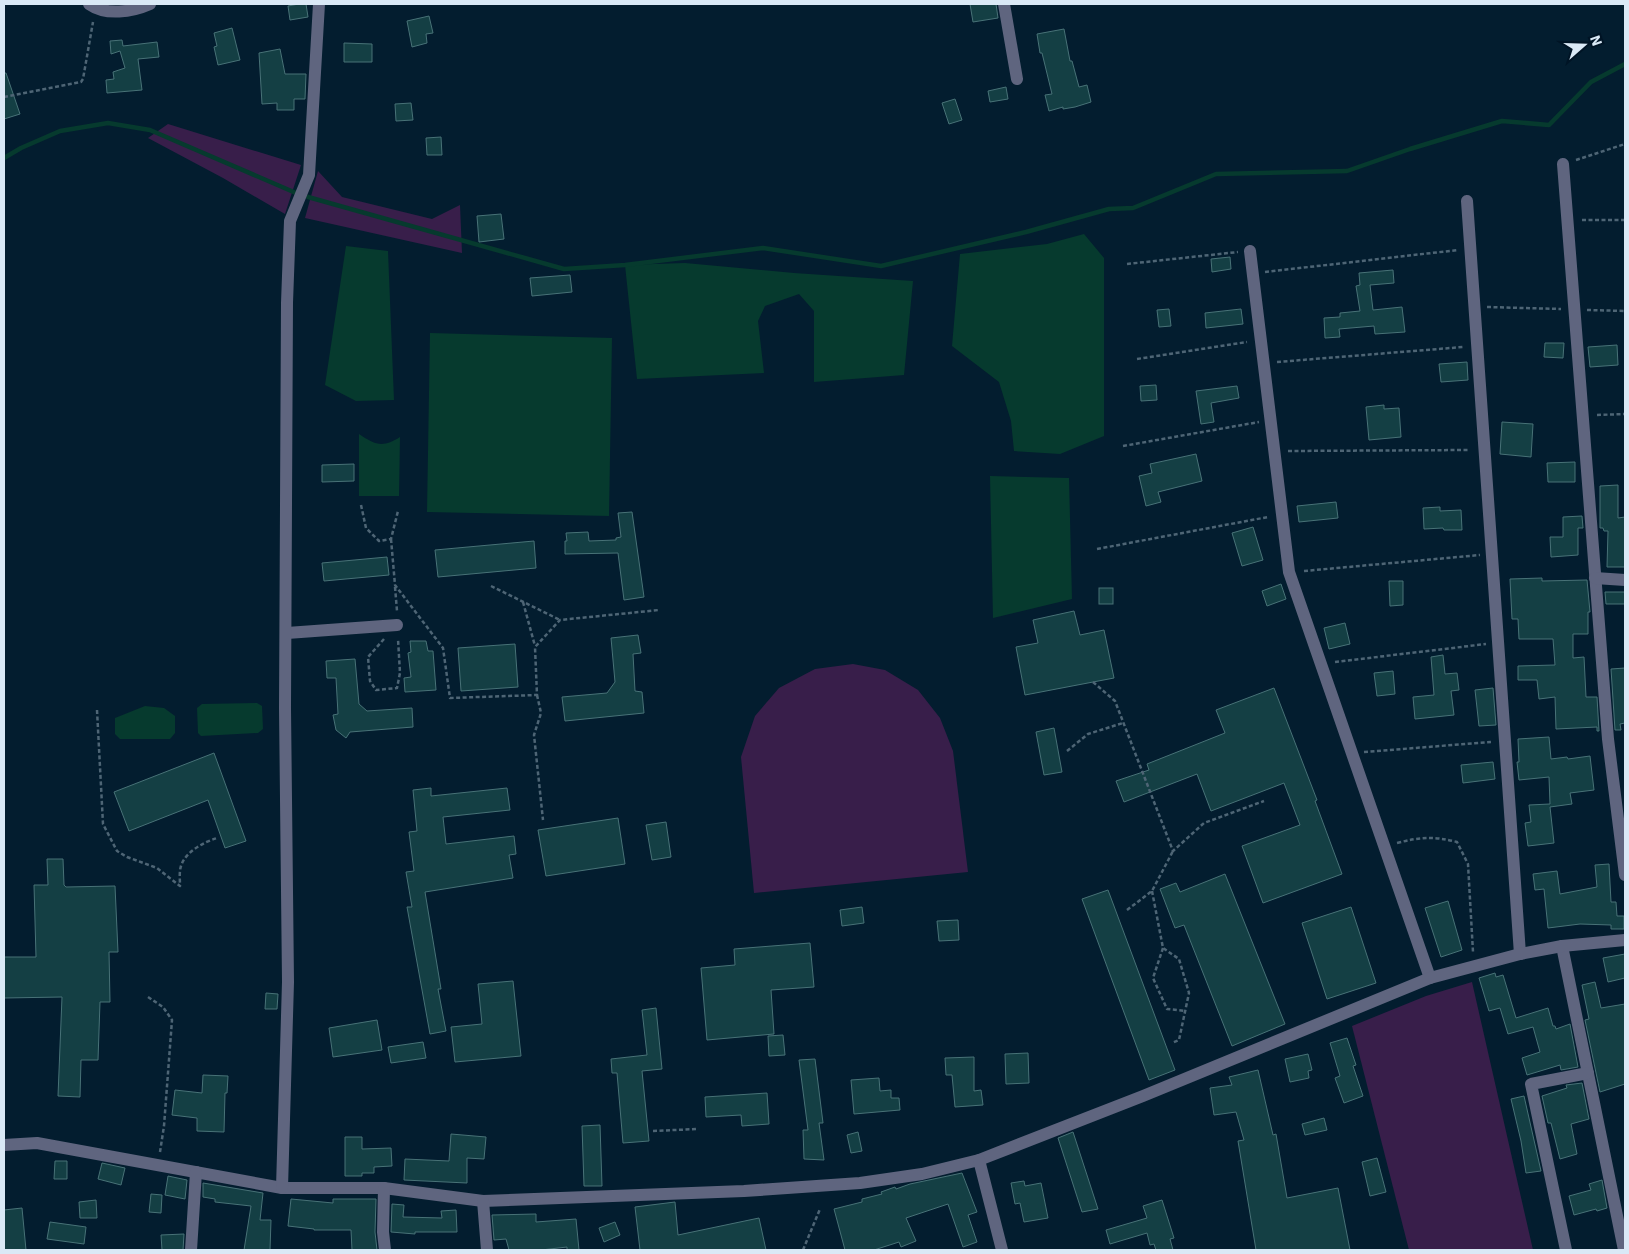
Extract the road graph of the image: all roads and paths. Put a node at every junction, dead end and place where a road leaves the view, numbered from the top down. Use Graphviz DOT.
graph roads {
  1 [pos="150,4"];
  2 [pos="319,4"];
  3 [pos="1004,4"];
  4 [pos="92,6"];
  5 [pos="1017,79"];
  6 [pos="4,97"];
  7 [pos="1625,144"];
  8 [pos="1563,164"];
  9 [pos="1467,201"];
  10 [pos="1567,220"];
  11 [pos="1625,220"];
  12 [pos="1470,248"];
  13 [pos="1250,251"];
  14 [pos="1127,264"];
  15 [pos="1252,273"];
  16 [pos="1474,306"];
  17 [pos="1574,310"];
  18 [pos="1625,311"];
  19 [pos="1260,340"];
  20 [pos="1477,346"];
  21 [pos="1137,359"];
  22 [pos="1263,363"];
  23 [pos="1625,414"];
  24 [pos="1582,416"];
  25 [pos="1270,420"];
  26 [pos="1123,446"];
  27 [pos="1484,450"];
  28 [pos="1274,452"];
  29 [pos="361,505"];
  30 [pos="398,511"];
  31 [pos="1282,514"];
  32 [pos="391,539"];
  33 [pos="1097,548"];
  34 [pos="1491,554"];
  35 [pos="1289,572"];
  36 [pos="1595,578"];
  37 [pos="1625,580"];
  38 [pos="395,585"];
  39 [pos="491,586"];
  40 [pos="523,602"];
  41 [pos="658,610"];
  42 [pos="560,620"];
  43 [pos="397,625"];
  44 [pos="287,633"];
  45 [pos="1498,643"];
  46 [pos="535,647"];
  47 [pos="1320,664"];
  48 [pos="1092,682"];
  49 [pos="537,695"];
  50 [pos="96,710"];
  51 [pos="1124,723"];
  52 [pos="1505,740"];
  53 [pos="1068,751"];
  54 [pos="1351,753"];
  55 [pos="1264,801"];
  56 [pos="543,820"];
  57 [pos="217,838"];
  58 [pos="1383,846"];
  59 [pos="1173,851"];
  60 [pos="1625,875"];
  61 [pos="1152,891"];
  62 [pos="1127,910"];
  63 [pos="1625,940"];
  64 [pos="1562,946"];
  65 [pos="1163,948"];
  66 [pos="1520,954"];
  67 [pos="1473,966"];
  68 [pos="1430,978"];
  69 [pos="148,997"];
  70 [pos="1186,1011"];
  71 [pos="1172,1043"];
  72 [pos="1588,1072"];
  73 [pos="697,1129"];
  74 [pos="653,1131"];
  75 [pos="4,1145"];
  76 [pos="979,1160"];
  77 [pos="158,1164"];
  78 [pos="196,1172"];
  79 [pos="282,1188"];
  80 [pos="384,1188"];
  81 [pos="483,1201"];
  82 [pos="820,1210"];
  83 [pos="191,1250"];
  84 [pos="385,1250"];
  85 [pos="487,1250"];
  86 [pos="803,1250"];
  87 [pos="1002,1250"];
  88 [pos="1566,1250"];
  89 [pos="1624,1250"];
  1 -- 4 [label="street"];
  2 -- 44 [label="street"];
  3 -- 5 [label="street"];
  4 -- 6 [label="path"];
  7 -- 8 [label="path"];
  8 -- 10 [label="street"];
  9 -- 12 [label="street"];
  10 -- 11 [label="path"];
  10 -- 17 [label="street"];
  12 -- 15 [label="path"];
  12 -- 16 [label="street"];
  13 -- 14 [label="path"];
  13 -- 15 [label="street"];
  15 -- 19 [label="street"];
  16 -- 17 [label="path"];
  16 -- 20 [label="street"];
  17 -- 18 [label="path"];
  17 -- 24 [label="street"];
  19 -- 21 [label="path"];
  19 -- 22 [label="street"];
  20 -- 22 [label="path"];
  20 -- 27 [label="street"];
  22 -- 25 [label="street"];
  23 -- 24 [label="path"];
  24 -- 36 [label="street"];
  25 -- 26 [label="path"];
  25 -- 28 [label="street"];
  27 -- 28 [label="path"];
  27 -- 34 [label="street"];
  28 -- 31 [label="street"];
  29 -- 32 [label="path"];
  30 -- 32 [label="path"];
  31 -- 33 [label="path"];
  31 -- 35 [label="street"];
  32 -- 38 [label="path"];
  34 -- 35 [label="path"];
  34 -- 45 [label="street"];
  35 -- 47 [label="street"];
  36 -- 37 [label="street"];
  36 -- 60 [label="street"];
  38 -- 43 [label="path"];
  38 -- 49 [label="path"];
  39 -- 40 [label="path"];
  40 -- 42 [label="path"];
  40 -- 46 [label="path"];
  41 -- 42 [label="path"];
  42 -- 46 [label="path"];
  43 -- 43 [label="path"];
  43 -- 44 [label="street"];
  44 -- 79 [label="street"];
  45 -- 47 [label="path"];
  45 -- 52 [label="street"];
  46 -- 49 [label="path"];
  47 -- 54 [label="street"];
  48 -- 51 [label="path"];
  49 -- 56 [label="path"];
  50 -- 57 [label="path"];
  51 -- 53 [label="path"];
  51 -- 59 [label="path"];
  52 -- 54 [label="path"];
  52 -- 66 [label="street"];
  54 -- 58 [label="street"];
  55 -- 59 [label="path"];
  58 -- 67 [label="path"];
  58 -- 68 [label="street"];
  59 -- 61 [label="path"];
  61 -- 62 [label="path"];
  61 -- 65 [label="path"];
  63 -- 64 [label="street"];
  64 -- 66 [label="street"];
  64 -- 72 [label="street"];
  65 -- 70 [label="path"];
  65 -- 70 [label="path"];
  66 -- 67 [label="street"];
  67 -- 68 [label="street"];
  68 -- 76 [label="street"];
  69 -- 77 [label="path"];
  70 -- 71 [label="path"];
  72 -- 88 [label="street"];
  72 -- 89 [label="street"];
  73 -- 74 [label="path"];
  75 -- 77 [label="street"];
  76 -- 81 [label="street"];
  76 -- 87 [label="street"];
  77 -- 78 [label="street"];
  78 -- 79 [label="street"];
  78 -- 83 [label="street"];
  79 -- 80 [label="street"];
  80 -- 81 [label="street"];
  80 -- 84 [label="street"];
  81 -- 85 [label="street"];
  82 -- 86 [label="path"];
}
